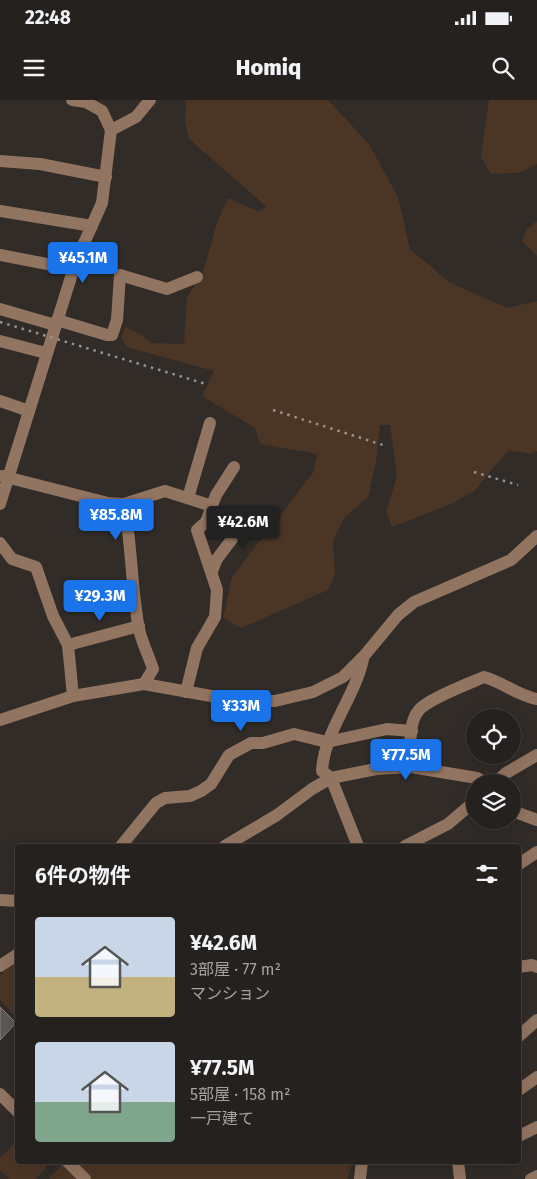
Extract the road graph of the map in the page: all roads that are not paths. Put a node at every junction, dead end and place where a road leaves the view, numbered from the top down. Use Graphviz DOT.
graph roads {
  1 [pos="72,100"];
  2 [pos="150,100"];
  3 [pos="111,130"];
  4 [pos="0,162"];
  5 [pos="106,177"];
  6 [pos="0,211"];
  7 [pos="92,226"];
  8 [pos="0,255"];
  9 [pos="73,269"];
  10 [pos="198,277"];
  11 [pos="0,309"];
  12 [pos="56,323"];
  13 [pos="0,341"];
  14 [pos="46,353"];
  15 [pos="0,401"];
  16 [pos="29,411"];
  17 [pos="210,423"];
  18 [pos="234,467"];
  19 [pos="4,476"];
  20 [pos="188,498"];
  21 [pos="0,504"];
  22 [pos="124,504"];
  23 [pos="212,506"];
  24 [pos="252,512"];
  25 [pos="537,536"];
  26 [pos="0,542"];
  27 [pos="212,572"];
  28 [pos="139,626"];
  29 [pos="68,645"];
  30 [pos="364,656"];
  31 [pos="144,684"];
  32 [pos="186,692"];
  33 [pos="73,696"];
  34 [pos="537,699"];
  35 [pos="0,720"];
  36 [pos="412,731"];
  37 [pos="327,742"];
  38 [pos="537,755"];
  39 [pos="410,767"];
  40 [pos="505,774"];
  41 [pos="466,776"];
  42 [pos="331,778"];
  43 [pos="466,809"];
  44 [pos="521,814"];
  45 [pos="537,820"];
  46 [pos="123,844"];
  47 [pos="228,844"];
  48 [pos="357,844"];
  49 [pos="409,844"];
  50 [pos="537,852"];
  51 [pos="521,863"];
  52 [pos="0,900"];
  53 [pos="15,901"];
  54 [pos="15,956"];
  55 [pos="0,966"];
  56 [pos="521,967"];
  57 [pos="537,967"];
  58 [pos="537,1020"];
  59 [pos="521,1034"];
  60 [pos="537,1078"];
  61 [pos="521,1089"];
  62 [pos="0,1094"];
  63 [pos="15,1109"];
  64 [pos="537,1127"];
  65 [pos="521,1135"];
  66 [pos="70,1164"];
  67 [pos="362,1164"];
  68 [pos="458,1164"];
  69 [pos="537,1176"];
  70 [pos="85,1179"];
  71 [pos="360,1179"];
  72 [pos="460,1179"];
  73 [pos="531,1179"];
  1 -- 3 [label="street"];
  2 -- 3 [label="street"];
  3 -- 5 [label="street"];
  4 -- 5 [label="street"];
  5 -- 7 [label="street"];
  6 -- 7 [label="street"];
  7 -- 9 [label="street"];
  8 -- 9 [label="street"];
  9 -- 12 [label="street"];
  10 -- 12 [label="street"];
  11 -- 12 [label="street"];
  12 -- 14 [label="street"];
  13 -- 14 [label="street"];
  14 -- 16 [label="street"];
  15 -- 16 [label="street"];
  16 -- 19 [label="street"];
  17 -- 20 [label="street"];
  18 -- 23 [label="street"];
  19 -- 21 [label="street"];
  19 -- 22 [label="street"];
  20 -- 22 [label="street"];
  20 -- 23 [label="street"];
  22 -- 28 [label="street"];
  23 -- 27 [label="street"];
  24 -- 27 [label="street"];
  25 -- 30 [label="street"];
  26 -- 29 [label="street"];
  27 -- 32 [label="street"];
  28 -- 29 [label="street"];
  28 -- 31 [label="street"];
  29 -- 33 [label="street"];
  30 -- 32 [label="street"];
  30 -- 37 [label="street"];
  31 -- 32 [label="street"];
  31 -- 33 [label="street"];
  33 -- 35 [label="street"];
  34 -- 36 [label="street"];
  36 -- 37 [label="street"];
  36 -- 39 [label="street"];
  37 -- 42 [label="street"];
  37 -- 46 [label="street"];
  38 -- 40 [label="street"];
  39 -- 41 [label="street"];
  39 -- 42 [label="street"];
  42 -- 47 [label="street"];
  42 -- 48 [label="street"];
  43 -- 49 [label="street"];
  44 -- 45 [label="street"];
  50 -- 51 [label="street"];
  52 -- 53 [label="street"];
  54 -- 55 [label="street"];
  56 -- 57 [label="street"];
  58 -- 59 [label="street"];
  60 -- 61 [label="street"];
  62 -- 63 [label="street"];
  64 -- 65 [label="street"];
  66 -- 70 [label="street"];
  67 -- 71 [label="street"];
  68 -- 72 [label="street"];
  69 -- 73 [label="street"];
}
